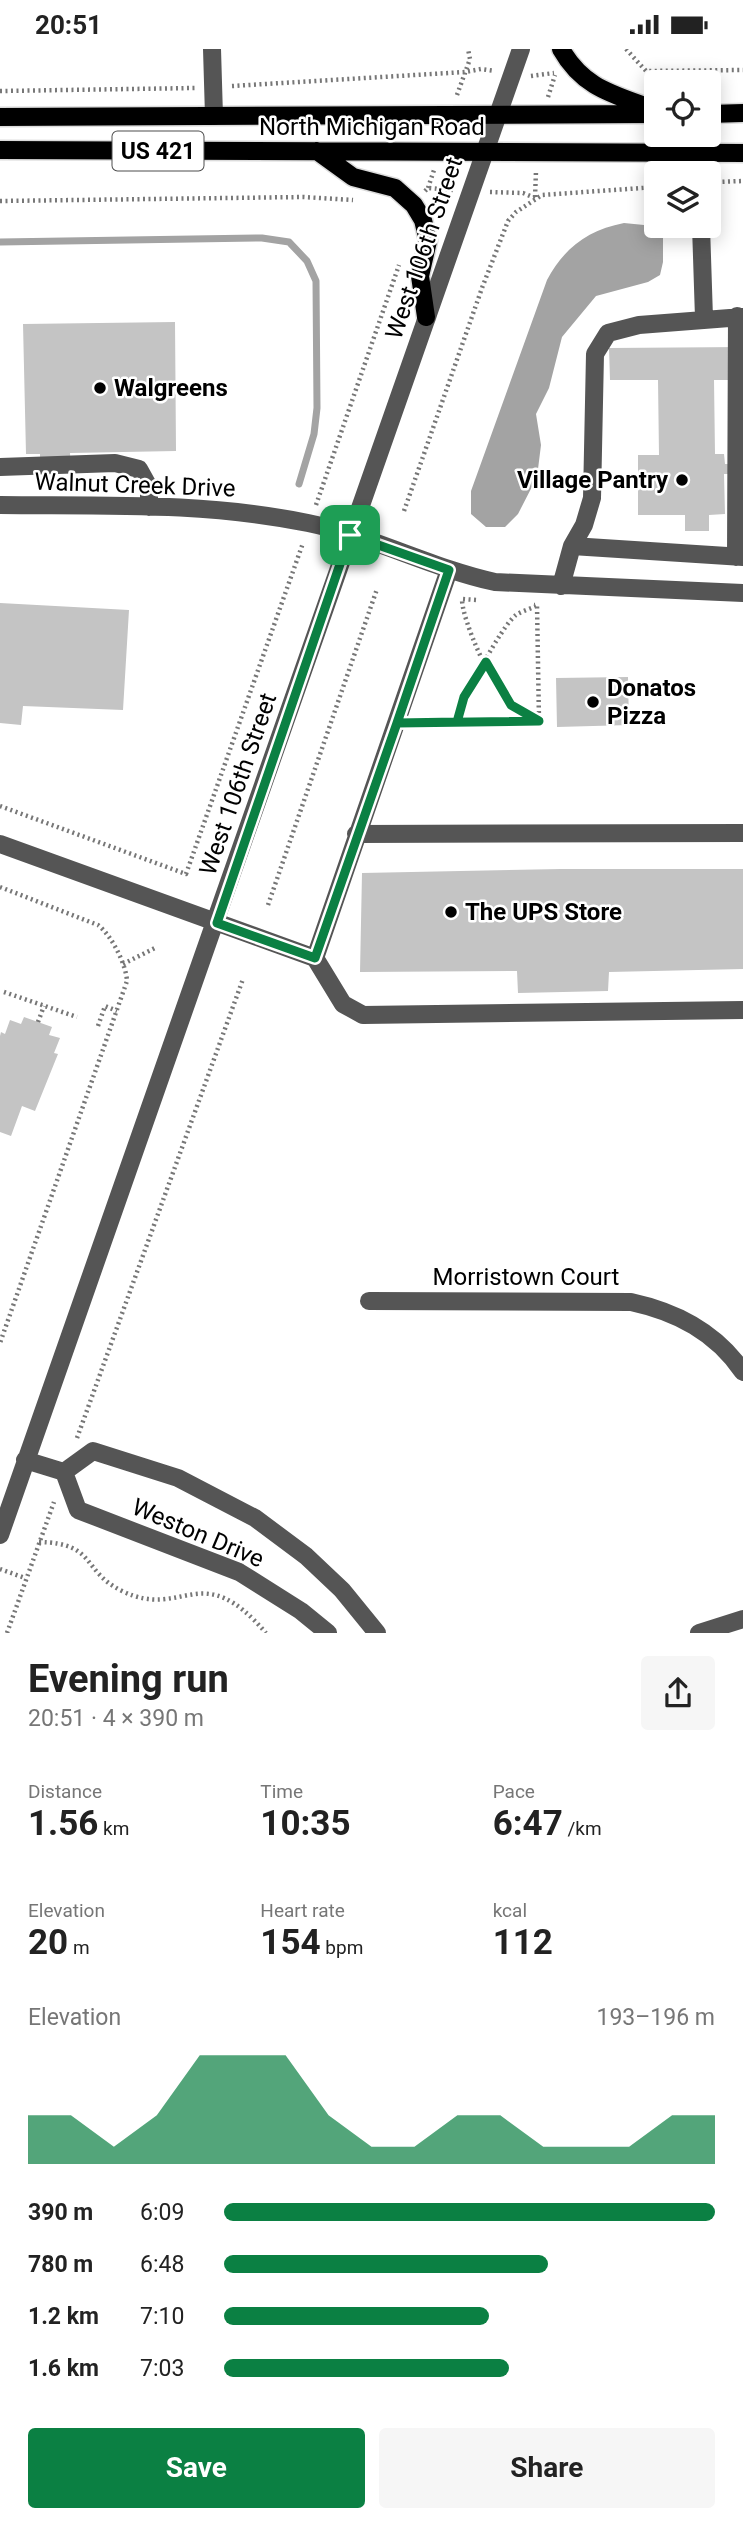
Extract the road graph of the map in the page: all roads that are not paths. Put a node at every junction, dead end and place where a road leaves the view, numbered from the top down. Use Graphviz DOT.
graph roads {
  1 [pos="212,49"];
  2 [pos="521,49"];
  3 [pos="561,49"];
  4 [pos="644,107"];
  5 [pos="644,112"];
  6 [pos="498,113"];
  7 [pos="743,113"];
  8 [pos="721,114"];
  9 [pos="214,116"];
  10 [pos="0,117"];
  11 [pos="0,150"];
  12 [pos="317,151"];
  13 [pos="484,152"];
  14 [pos="700,152"];
  15 [pos="743,153"];
  16 [pos="700,161"];
  17 [pos="701,238"];
  18 [pos="426,317"];
  19 [pos="740,317"];
  20 [pos="704,318"];
  21 [pos="0,467"];
  22 [pos="0,505"];
  23 [pos="149,507"];
  24 [pos="350,535"];
  25 [pos="572,546"];
  26 [pos="739,557"];
  27 [pos="449,570"];
  28 [pos="561,586"];
  29 [pos="743,593"];
  30 [pos="743,833"];
  31 [pos="356,834"];
  32 [pos="0,843"];
  33 [pos="217,923"];
  34 [pos="315,958"];
  35 [pos="743,1010"];
  36 [pos="369,1301"];
  37 [pos="743,1372"];
  38 [pos="25,1460"];
  39 [pos="64,1472"];
  40 [pos="0,1535"];
  41 [pos="743,1619"];
  42 [pos="328,1633"];
  43 [pos="377,1633"];
  44 [pos="699,1633"];
  1 -- 9 [label="street"];
  2 -- 6 [label="street, West 106th Street"];
  3 -- 4 [label="main road"];
  5 -- 6 [label="main road, North Michigan Road / US 421"];
  6 -- 9 [label="main road, North Michigan Road / US 421"];
  6 -- 13 [label="street, West 106th Street"];
  7 -- 8 [label="main road"];
  9 -- 10 [label="main road, North Michigan Road / US 421"];
  11 -- 12 [label="main road, North Michigan Road / US 421"];
  12 -- 13 [label="main road, North Michigan Road / US 421"];
  12 -- 18 [label="main road"];
  13 -- 14 [label="main road, North Michigan Road / US 421"];
  13 -- 18 [label="street, West 106th Street"];
  14 -- 15 [label="main road, North Michigan Road / US 421"];
  14 -- 16 [label="street"];
  17 -- 20 [label="street"];
  18 -- 24 [label="street, West 106th Street"];
  19 -- 20 [label="street"];
  19 -- 26 [label="street"];
  20 -- 25 [label="street"];
  21 -- 23 [label="street"];
  22 -- 23 [label="street, Walnut Creek Drive"];
  23 -- 24 [label="street, Walnut Creek Drive"];
  24 -- 27 [label="street, Walnut Creek Drive"];
  24 -- 33 [label="street, West 106th Street"];
  25 -- 26 [label="street"];
  25 -- 28 [label="street"];
  27 -- 28 [label="street, Walnut Creek Drive"];
  27 -- 31 [label="street"];
  28 -- 29 [label="street, Walnut Creek Drive"];
  30 -- 31 [label="street"];
  31 -- 34 [label="street"];
  32 -- 33 [label="street"];
  33 -- 34 [label="street"];
  33 -- 38 [label="street, West 106th Street"];
  34 -- 35 [label="street"];
  36 -- 37 [label="street, Morristown Court"];
  38 -- 39 [label="street"];
  38 -- 40 [label="street, West 106th Street"];
  39 -- 42 [label="street, Weston Drive"];
  39 -- 43 [label="street, Weston Drive"];
  41 -- 44 [label="street"];
}
